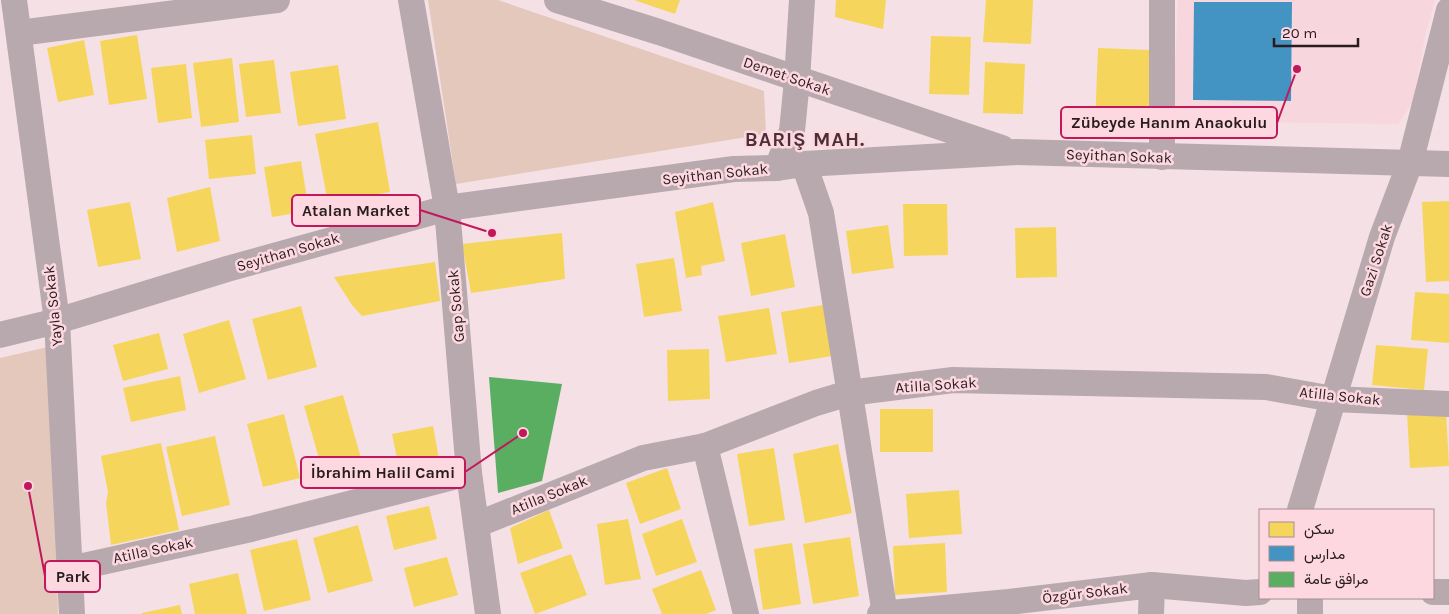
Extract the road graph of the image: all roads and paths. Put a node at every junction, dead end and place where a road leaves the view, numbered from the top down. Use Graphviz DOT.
graph roads {
  1 [pos="14,0"];
  2 [pos="277,0"];
  3 [pos="411,0"];
  4 [pos="557,0"];
  5 [pos="802,0"];
  6 [pos="1162,0"];
  7 [pos="1449,10"];
  8 [pos="19,32"];
  9 [pos="1445,36"];
  10 [pos="797,80"];
  11 [pos="1017,152"];
  12 [pos="1162,157"];
  13 [pos="1410,163"];
  14 [pos="804,164"];
  15 [pos="1449,164"];
  16 [pos="777,168"];
  17 [pos="447,208"];
  18 [pos="56,321"];
  19 [pos="0,335"];
  20 [pos="849,393"];
  21 [pos="1333,399"];
  22 [pos="1449,404"];
  23 [pos="705,446"];
  24 [pos="469,473"];
  25 [pos="1300,509"];
  26 [pos="476,525"];
  27 [pos="70,569"];
  28 [pos="1152,585"];
  29 [pos="1259,592"];
  30 [pos="1434,592"];
  31 [pos="1449,592"];
  32 [pos="1310,599"];
  33 [pos="72,614"];
  34 [pos="488,614"];
  35 [pos="746,614"];
  36 [pos="883,614"];
  37 [pos="1152,614"];
  38 [pos="1310,614"];
  1 -- 8 [label="street, Yayla Sokak"];
  2 -- 8 [label="street"];
  3 -- 17 [label="street, Gap Sokak"];
  4 -- 10 [label="street, Demet Sokak"];
  5 -- 10 [label="street"];
  6 -- 12 [label="street"];
  7 -- 9 [label="street, Gazi Sokak"];
  8 -- 18 [label="street, Yayla Sokak"];
  9 -- 13 [label="street, Gazi Sokak"];
  10 -- 11 [label="street, Demet Sokak"];
  10 -- 16 [label="street"];
  11 -- 12 [label="street, Seyithan Sokak"];
  11 -- 14 [label="street, Seyithan Sokak"];
  12 -- 13 [label="street, Seyithan Sokak"];
  13 -- 15 [label="street, Seyithan Sokak"];
  13 -- 21 [label="street, Gazi Sokak"];
  14 -- 16 [label="street, Seyithan Sokak"];
  14 -- 20 [label="street"];
  16 -- 17 [label="street, Seyithan Sokak"];
  17 -- 18 [label="street, Seyithan Sokak"];
  17 -- 24 [label="street, Gap Sokak"];
  18 -- 19 [label="street, Seyithan Sokak"];
  18 -- 27 [label="street, Yayla Sokak"];
  20 -- 21 [label="street, Atilla Sokak"];
  20 -- 23 [label="street, Atilla Sokak"];
  20 -- 36 [label="street"];
  21 -- 22 [label="street, Atilla Sokak"];
  21 -- 25 [label="street, Gazi Sokak"];
  23 -- 26 [label="street, Atilla Sokak"];
  23 -- 35 [label="street"];
  24 -- 26 [label="street, Gap Sokak"];
  24 -- 27 [label="street, Atilla Sokak"];
  26 -- 34 [label="street, Gap Sokak"];
  27 -- 33 [label="street, Yayla Sokak"];
  28 -- 29 [label="street, Özgür Sokak"];
  28 -- 36 [label="street, Özgür Sokak"];
  28 -- 37 [label="street"];
  30 -- 31 [label="street"];
  32 -- 38 [label="street"];
}
